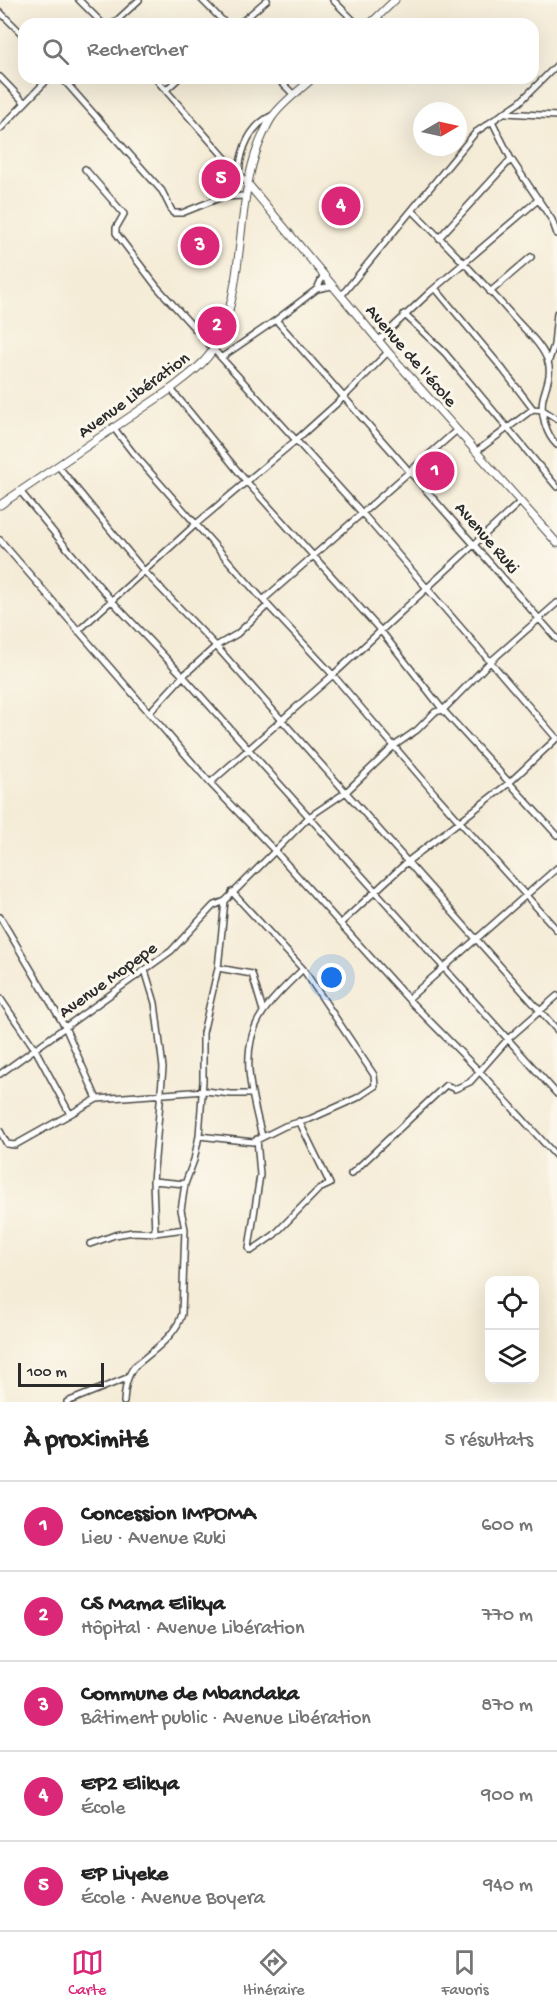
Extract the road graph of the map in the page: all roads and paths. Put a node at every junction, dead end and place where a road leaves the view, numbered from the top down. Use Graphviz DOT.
graph roads {
  1 [pos="80,0"];
  2 [pos="139,0"];
  3 [pos="202,0"];
  4 [pos="267,0"];
  5 [pos="333,0"];
  6 [pos="395,0"];
  7 [pos="0,12"];
  8 [pos="97,18"];
  9 [pos="119,18"];
  10 [pos="220,18"];
  11 [pos="246,18"];
  12 [pos="351,18"];
  13 [pos="376,18"];
  14 [pos="18,30"];
  15 [pos="557,65"];
  16 [pos="0,77"];
  17 [pos="43,84"];
  18 [pos="67,84"];
  19 [pos="160,84"];
  20 [pos="172,84"];
  21 [pos="283,84"];
  22 [pos="306,84"];
  23 [pos="539,84"];
  24 [pos="539,84"];
  25 [pos="166,90"];
  26 [pos="294,95"];
  27 [pos="26,102"];
  28 [pos="507,113"];
  29 [pos="273,115"];
  30 [pos="557,116"];
  31 [pos="492,121"];
  32 [pos="0,129"];
  33 [pos="511,159"];
  34 [pos="85,169"];
  35 [pos="239,172"];
  36 [pos="248,184"];
  37 [pos="245,196"];
  38 [pos="539,199"];
  39 [pos="412,210"];
  40 [pos="557,234"];
  41 [pos="440,238"];
  42 [pos="531,257"];
  43 [pos="464,263"];
  44 [pos="323,276"];
  45 [pos="332,286"];
  46 [pos="435,288"];
  47 [pos="317,289"];
  48 [pos="490,292"];
  49 [pos="341,296"];
  50 [pos="557,313"];
  51 [pos="404,314"];
  52 [pos="276,320"];
  53 [pos="379,340"];
  54 [pos="214,348"];
  55 [pos="388,352"];
  56 [pos="222,357"];
  57 [pos="548,363"];
  58 [pos="171,389"];
  59 [pos="344,397"];
  60 [pos="533,409"];
  61 [pos="543,410"];
  62 [pos="557,419"];
  63 [pos="113,427"];
  64 [pos="507,428"];
  65 [pos="457,430"];
  66 [pos="295,441"];
  67 [pos="557,445"];
  68 [pos="477,451"];
  69 [pos="58,466"];
  70 [pos="411,471"];
  71 [pos="246,481"];
  72 [pos="557,487"];
  73 [pos="20,490"];
  74 [pos="520,502"];
  75 [pos="0,505"];
  76 [pos="363,514"];
  77 [pos="196,524"];
  78 [pos="0,540"];
  79 [pos="557,543"];
  80 [pos="474,544"];
  81 [pos="314,557"];
  82 [pos="144,571"];
  83 [pos="427,588"];
  84 [pos="263,600"];
  85 [pos="112,601"];
  86 [pos="557,603"];
  87 [pos="268,605"];
  88 [pos="540,620"];
  89 [pos="78,631"];
  90 [pos="381,631"];
  91 [pos="557,639"];
  92 [pos="216,646"];
  93 [pos="490,662"];
  94 [pos="333,675"];
  95 [pos="183,676"];
  96 [pos="443,710"];
  97 [pos="149,713"];
  98 [pos="282,722"];
  99 [pos="557,738"];
  100 [pos="394,746"];
  101 [pos="248,750"];
  102 [pos="210,783"];
  103 [pos="509,783"];
  104 [pos="346,792"];
  105 [pos="309,817"];
  106 [pos="460,822"];
  107 [pos="557,835"];
  108 [pos="274,850"];
  109 [pos="407,862"];
  110 [pos="557,868"];
  111 [pos="232,892"];
  112 [pos="376,892"];
  113 [pos="526,895"];
  114 [pos="225,901"];
  115 [pos="0,917"];
  116 [pos="340,923"];
  117 [pos="557,930"];
  118 [pos="475,938"];
  119 [pos="443,967"];
  120 [pos="218,968"];
  121 [pos="303,969"];
  122 [pos="145,970"];
  123 [pos="557,996"];
  124 [pos="0,998"];
  125 [pos="408,999"];
  126 [pos="263,1011"];
  127 [pos="540,1011"];
  128 [pos="65,1028"];
  129 [pos="557,1030"];
  130 [pos="508,1039"];
  131 [pos="35,1049"];
  132 [pos="480,1072"];
  133 [pos="0,1074"];
  134 [pos="202,1093"];
  135 [pos="162,1094"];
  136 [pos="252,1094"];
  137 [pos="557,1094"];
  138 [pos="97,1099"];
  139 [pos="70,1114"];
  140 [pos="299,1121"];
  141 [pos="0,1131"];
  142 [pos="199,1136"];
  143 [pos="260,1137"];
  144 [pos="557,1157"];
  145 [pos="351,1174"];
  146 [pos="153,1181"];
  147 [pos="185,1184"];
  148 [pos="185,1229"];
  149 [pos="155,1233"];
  150 [pos="90,1244"];
  151 [pos="127,1378"];
  152 [pos="68,1402"];
  153 [pos="124,1402"];
  1 -- 8 [label="street"];
  2 -- 9 [label="street"];
  3 -- 10 [label="street"];
  4 -- 11 [label="street"];
  5 -- 12 [label="street"];
  6 -- 13 [label="street"];
  7 -- 14 [label="street"];
  15 -- 24 [label="street"];
  16 -- 27 [label="street"];
  17 -- 27 [label="street"];
  18 -- 37 [label="street"];
  19 -- 25 [label="street"];
  20 -- 25 [label="street"];
  21 -- 26 [label="street"];
  22 -- 26 [label="street, Avenue Libération"];
  23 -- 28 [label="street"];
  25 -- 35 [label="street"];
  26 -- 29 [label="street, Avenue Libération"];
  27 -- 32 [label="street"];
  28 -- 30 [label="street"];
  28 -- 31 [label="street"];
  29 -- 35 [label="street"];
  29 -- 36 [label="street, Avenue Libération"];
  31 -- 33 [label="street"];
  31 -- 39 [label="street"];
  33 -- 38 [label="street"];
  33 -- 41 [label="street"];
  34 -- 54 [label="street"];
  35 -- 36 [label="street"];
  36 -- 37 [label="street, Avenue Libération"];
  36 -- 44 [label="street, Avenue de l'école"];
  37 -- 54 [label="street, Avenue Libération"];
  38 -- 40 [label="street"];
  38 -- 43 [label="street"];
  39 -- 41 [label="street"];
  39 -- 49 [label="street"];
  41 -- 43 [label="street"];
  42 -- 48 [label="street"];
  43 -- 46 [label="street"];
  43 -- 48 [label="street"];
  44 -- 45 [label="street, Avenue de l'école"];
  44 -- 47 [label="street"];
  45 -- 47 [label="street"];
  45 -- 49 [label="street, Avenue de l'école"];
  46 -- 51 [label="street"];
  46 -- 60 [label="street"];
  47 -- 52 [label="street"];
  48 -- 57 [label="street"];
  49 -- 53 [label="street, Avenue de l'école"];
  50 -- 57 [label="street"];
  51 -- 53 [label="street"];
  51 -- 64 [label="street"];
  52 -- 56 [label="street"];
  52 -- 59 [label="street, Avenue Ruki"];
  53 -- 55 [label="street, Avenue de l'école"];
  54 -- 56 [label="street"];
  54 -- 58 [label="street, Avenue Libération"];
  55 -- 59 [label="street"];
  55 -- 65 [label="street, Avenue de l'école"];
  56 -- 66 [label="street"];
  57 -- 61 [label="street"];
  58 -- 63 [label="street, Avenue Libération"];
  58 -- 71 [label="street"];
  59 -- 66 [label="street"];
  59 -- 70 [label="street, Avenue Ruki"];
  60 -- 61 [label="street"];
  60 -- 64 [label="street"];
  61 -- 62 [label="street"];
  61 -- 67 [label="street"];
  63 -- 69 [label="street, Avenue Libération"];
  63 -- 77 [label="street"];
  64 -- 68 [label="street"];
  64 -- 72 [label="street"];
  65 -- 68 [label="street, Avenue de l'école"];
  65 -- 70 [label="street"];
  66 -- 71 [label="street"];
  66 -- 76 [label="street"];
  68 -- 74 [label="street, Avenue de l'école"];
  69 -- 73 [label="street, Avenue Libération"];
  69 -- 82 [label="street"];
  70 -- 76 [label="street"];
  70 -- 80 [label="street, Avenue Ruki"];
  71 -- 77 [label="street"];
  71 -- 81 [label="street"];
  73 -- 75 [label="street, Avenue Libération"];
  73 -- 85 [label="street"];
  74 -- 79 [label="street, Avenue de l'école"];
  74 -- 80 [label="street"];
  76 -- 81 [label="street"];
  76 -- 83 [label="street"];
  77 -- 82 [label="street"];
  77 -- 84 [label="street"];
  78 -- 89 [label="street"];
  80 -- 83 [label="street"];
  80 -- 88 [label="street, Avenue Ruki"];
  81 -- 84 [label="street"];
  81 -- 90 [label="street"];
  82 -- 85 [label="street"];
  82 -- 92 [label="street"];
  83 -- 90 [label="street"];
  83 -- 93 [label="street"];
  84 -- 87 [label="street"];
  85 -- 89 [label="street"];
  85 -- 95 [label="street"];
  86 -- 88 [label="street, Avenue Mopepe"];
  87 -- 92 [label="street"];
  87 -- 94 [label="street"];
  88 -- 91 [label="street, Avenue Ruki"];
  88 -- 93 [label="street, Avenue Mopepe"];
  89 -- 97 [label="street"];
  90 -- 94 [label="street"];
  90 -- 96 [label="street"];
  92 -- 95 [label="street"];
  92 -- 98 [label="street"];
  93 -- 96 [label="street, Avenue Mopepe"];
  93 -- 99 [label="street"];
  94 -- 98 [label="street"];
  94 -- 100 [label="street"];
  95 -- 97 [label="street"];
  95 -- 101 [label="street"];
  96 -- 100 [label="street, Avenue Mopepe"];
  96 -- 103 [label="street"];
  97 -- 102 [label="street"];
  98 -- 101 [label="street"];
  98 -- 104 [label="street"];
  99 -- 103 [label="street"];
  100 -- 104 [label="street, Avenue Mopepe"];
  100 -- 106 [label="street"];
  101 -- 102 [label="street"];
  101 -- 105 [label="street"];
  102 -- 108 [label="street"];
  103 -- 106 [label="street"];
  103 -- 107 [label="street"];
  104 -- 105 [label="street, Avenue Mopepe"];
  104 -- 109 [label="street"];
  105 -- 108 [label="street, Avenue Mopepe"];
  105 -- 112 [label="street"];
  106 -- 109 [label="street"];
  106 -- 113 [label="street"];
  108 -- 111 [label="street, Avenue Mopepe"];
  108 -- 116 [label="street"];
  109 -- 112 [label="street"];
  109 -- 118 [label="street"];
  110 -- 113 [label="street"];
  111 -- 114 [label="street, Avenue Mopepe"];
  111 -- 121 [label="street"];
  112 -- 116 [label="street"];
  112 -- 119 [label="street"];
  113 -- 117 [label="street"];
  113 -- 118 [label="street"];
  114 -- 120 [label="street"];
  114 -- 122 [label="street, Avenue Mopepe"];
  115 -- 128 [label="street"];
  116 -- 125 [label="street"];
  118 -- 119 [label="street"];
  118 -- 127 [label="street"];
  119 -- 125 [label="street"];
  119 -- 130 [label="street"];
  120 -- 126 [label="street"];
  120 -- 134 [label="street"];
  121 -- 126 [label="street"];
  121 -- 140 [label="street"];
  122 -- 128 [label="street, Avenue Mopepe"];
  122 -- 135 [label="street"];
  123 -- 127 [label="street"];
  124 -- 131 [label="street"];
  125 -- 132 [label="street"];
  126 -- 136 [label="street"];
  127 -- 129 [label="street"];
  127 -- 130 [label="street"];
  128 -- 131 [label="street, Avenue Mopepe"];
  128 -- 138 [label="street"];
  130 -- 132 [label="street"];
  130 -- 137 [label="street"];
  131 -- 133 [label="street, Avenue Mopepe"];
  131 -- 139 [label="street"];
  132 -- 144 [label="street"];
  132 -- 145 [label="street"];
  134 -- 135 [label="street"];
  134 -- 136 [label="street"];
  134 -- 142 [label="street"];
  135 -- 138 [label="street"];
  135 -- 146 [label="street"];
  136 -- 143 [label="street"];
  138 -- 139 [label="street"];
  139 -- 141 [label="street"];
  140 -- 143 [label="street"];
  140 -- 143 [label="street"];
  142 -- 143 [label="street"];
  142 -- 147 [label="street"];
  146 -- 147 [label="street"];
  146 -- 149 [label="street"];
  147 -- 148 [label="street"];
  148 -- 149 [label="street"];
  148 -- 151 [label="street"];
  149 -- 150 [label="street"];
  151 -- 152 [label="street"];
  151 -- 153 [label="street"];
}
